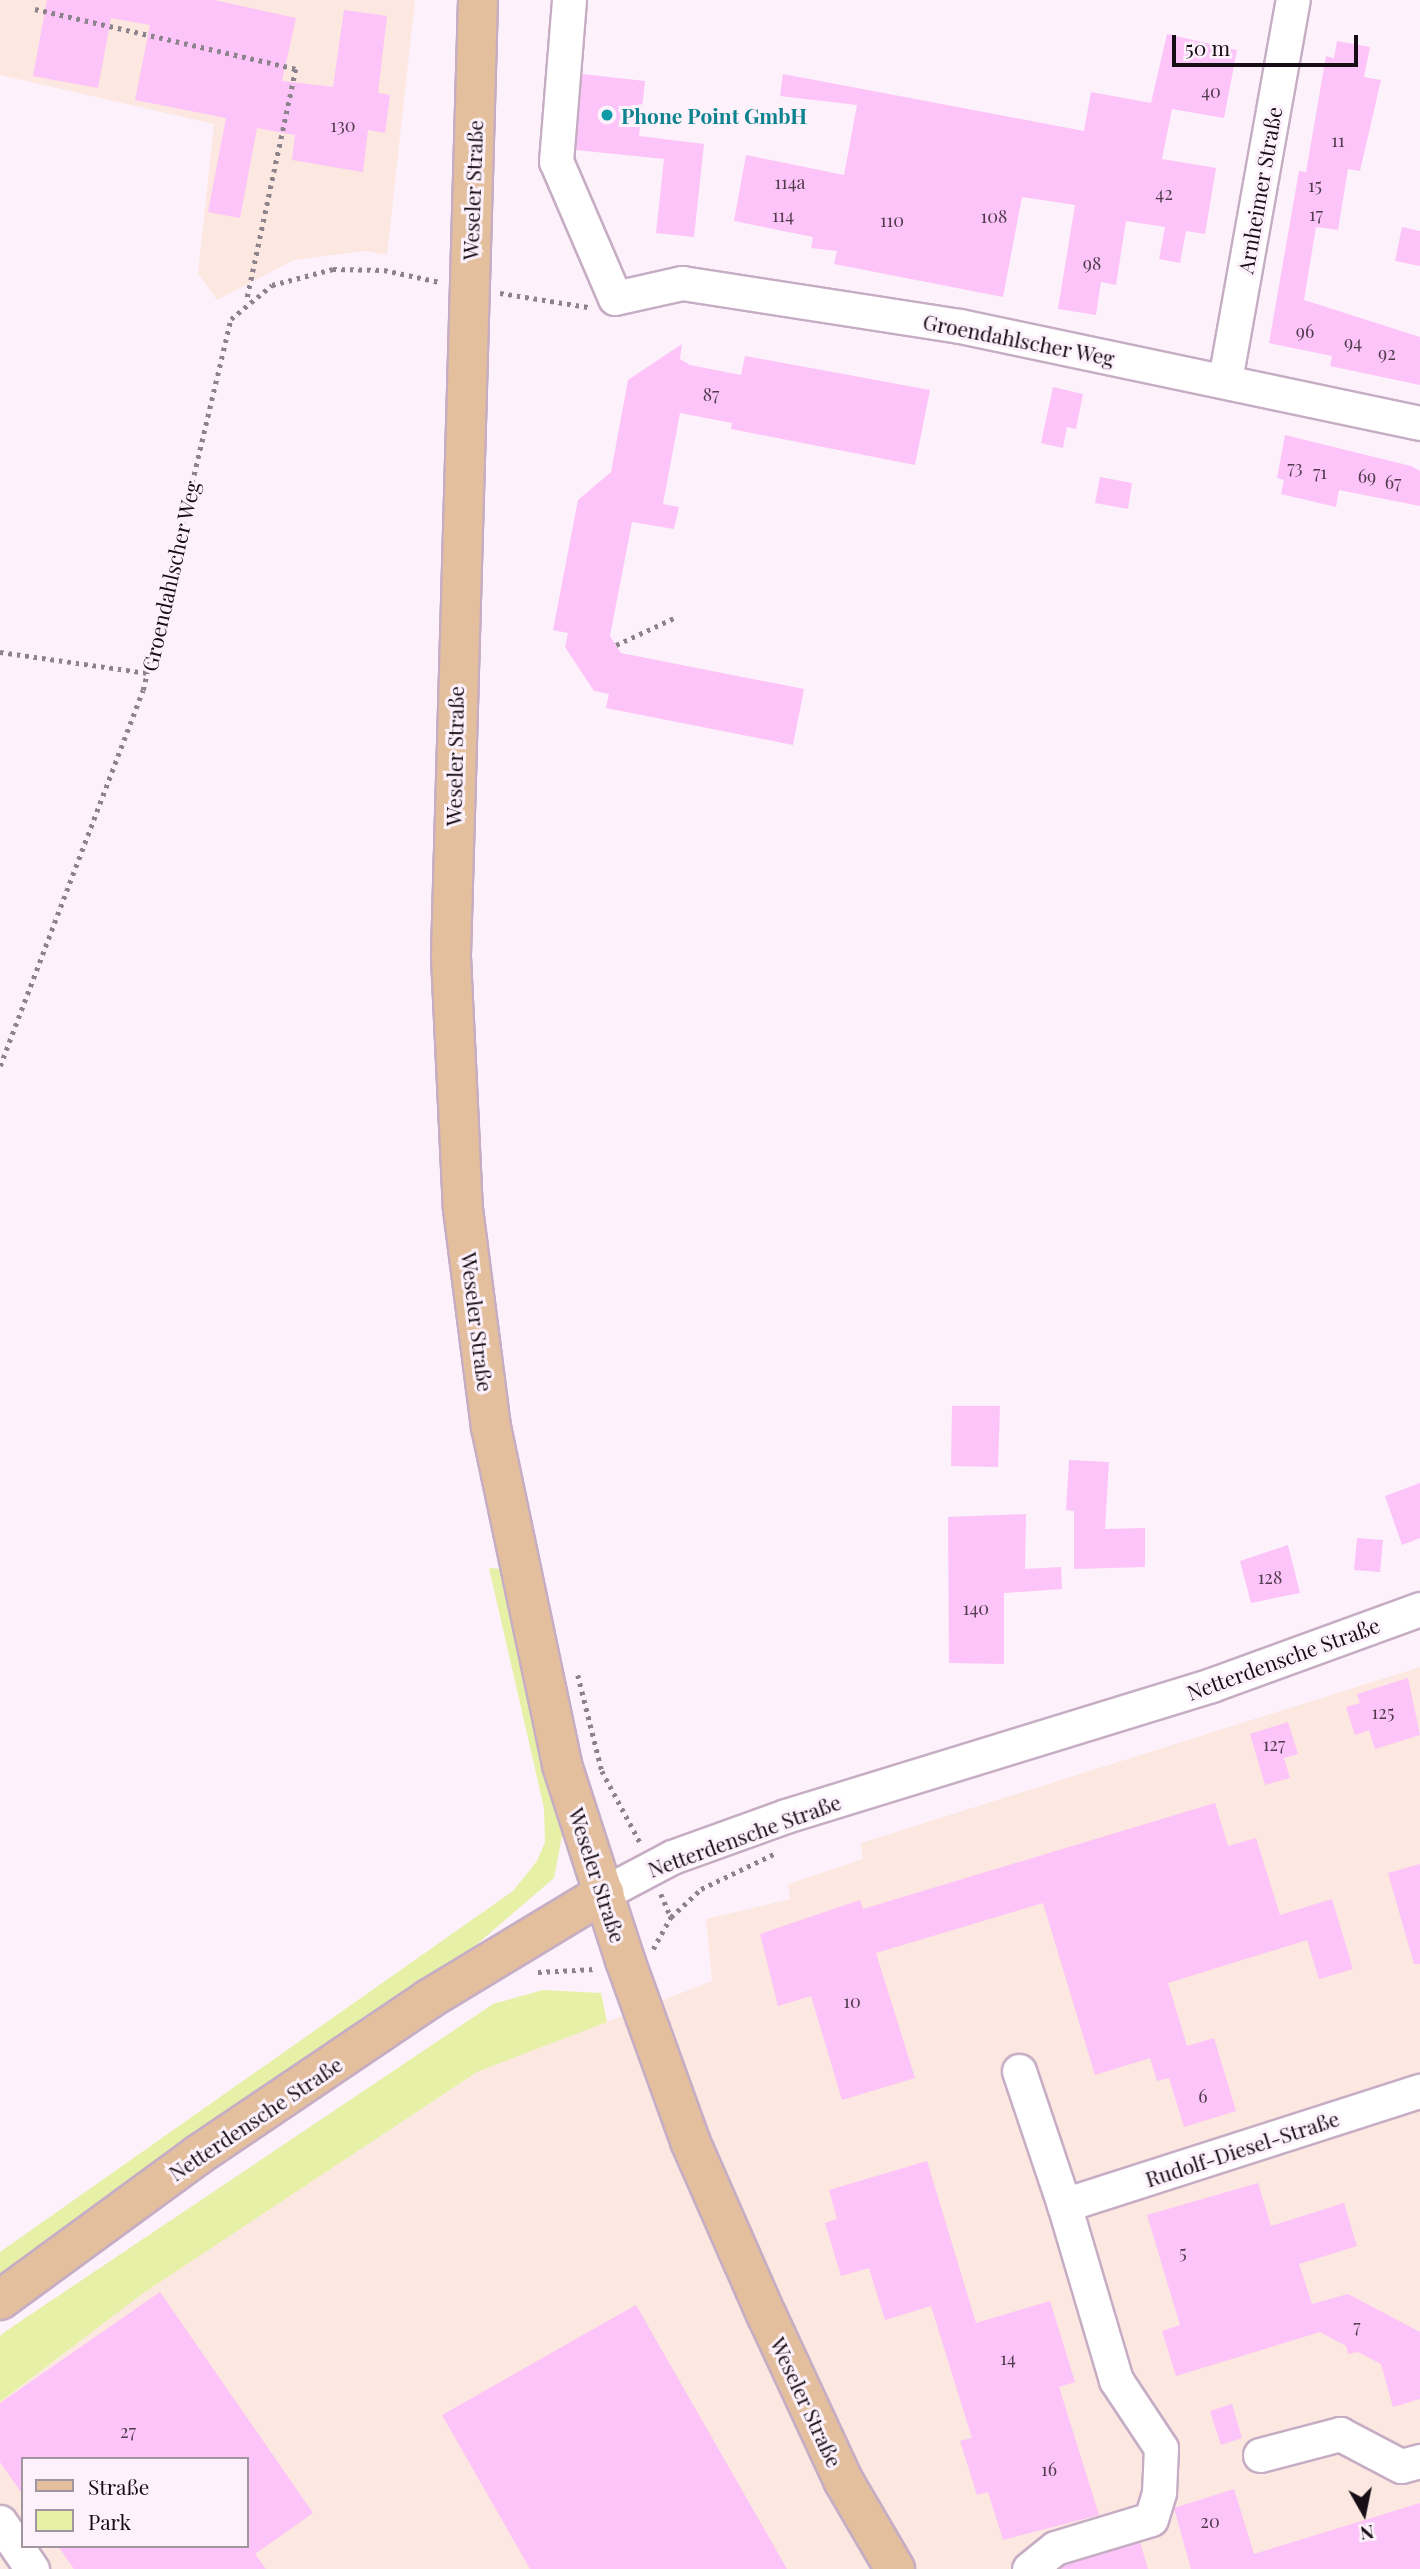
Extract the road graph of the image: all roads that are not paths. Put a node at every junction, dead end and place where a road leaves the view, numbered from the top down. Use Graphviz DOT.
graph roads {
  1 [pos="478,0"];
  2 [pos="569,0"];
  3 [pos="1293,0"];
  4 [pos="1224,380"];
  5 [pos="1420,423"];
  6 [pos="1420,1609"];
  7 [pos="604,1893"];
  8 [pos="1019,2071"];
  9 [pos="1420,2091"];
  10 [pos="1064,2205"];
  11 [pos="0,2300"];
  12 [pos="1260,2455"];
  13 [pos="1420,2461"];
  14 [pos="0,2522"];
  15 [pos="32,2569"];
  16 [pos="895,2569"];
  17 [pos="1029,2569"];
  1 -- 7 [label="main road, Weseler Straße"];
  2 -- 4 [label="street, Groendahlscher Weg"];
  3 -- 4 [label="street, Arnheimer Straße"];
  4 -- 5 [label="street, Groendahlscher Weg"];
  6 -- 7 [label="street, Netterdensche Straße"];
  7 -- 11 [label="main road, Netterdensche Straße"];
  7 -- 16 [label="main road, Weseler Straße"];
  8 -- 10 [label="street"];
  9 -- 10 [label="street, Rudolf-Diesel-Straße"];
  10 -- 17 [label="street"];
  12 -- 13 [label="street"];
  14 -- 15 [label="street"];
}
